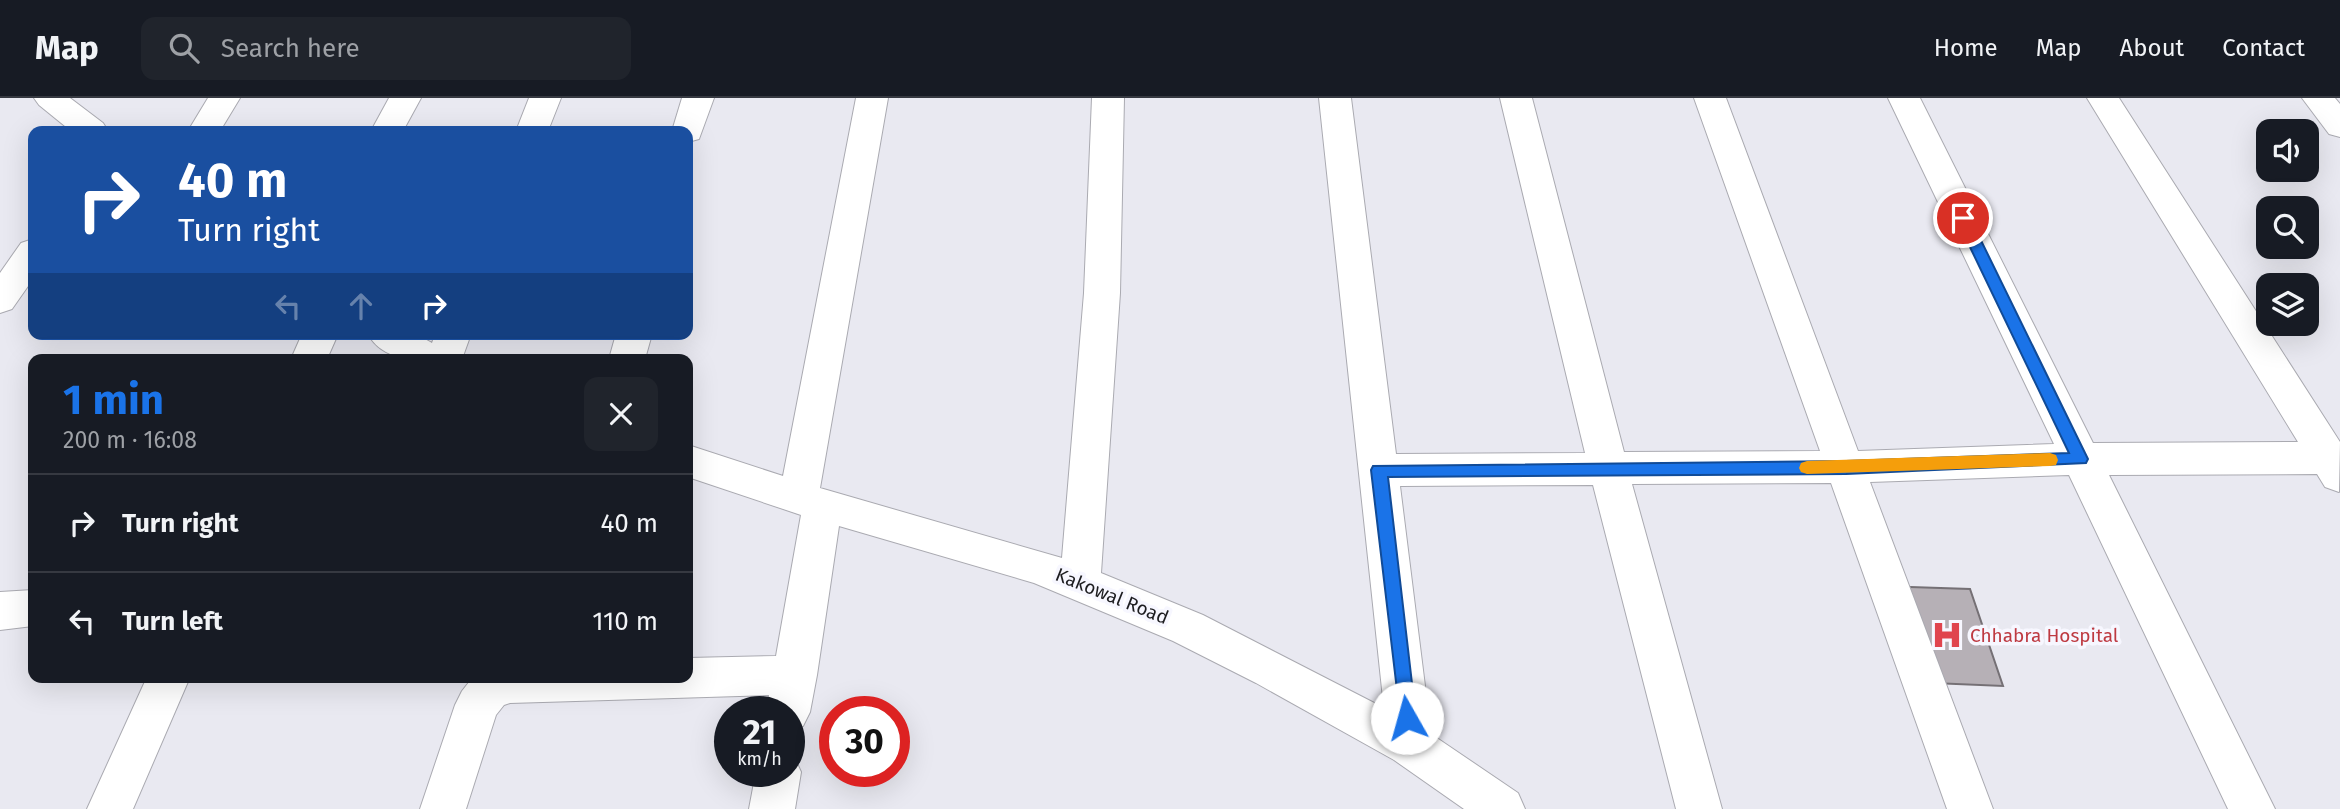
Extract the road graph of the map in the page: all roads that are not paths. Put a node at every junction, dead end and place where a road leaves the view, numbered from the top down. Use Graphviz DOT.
graph roads {
  1 [pos="50,98"];
  2 [pos="224,98"];
  3 [pos="405,98"];
  4 [pos="545,98"];
  5 [pos="698,98"];
  6 [pos="872,98"];
  7 [pos="1108,98"];
  8 [pos="1335,98"];
  9 [pos="1516,98"];
  10 [pos="1710,98"];
  11 [pos="1904,98"];
  12 [pos="2103,98"];
  13 [pos="2318,98"];
  14 [pos="86,126"];
  15 [pos="207,126"];
  16 [pos="390,126"];
  17 [pos="534,126"];
  18 [pos="690,126"];
  19 [pos="2340,126"];
  20 [pos="28,259"];
  21 [pos="0,300"];
  22 [pos="396,340"];
  23 [pos="420,354"];
  24 [pos="2080,459"];
  25 [pos="693,463"];
  26 [pos="2336,464"];
  27 [pos="1846,467"];
  28 [pos="1379,470"];
  29 [pos="1609,470"];
  30 [pos="811,500"];
  31 [pos="1080,583"];
  32 [pos="28,608"];
  33 [pos="0,611"];
  34 [pos="166,683"];
  35 [pos="792,694"];
  36 [pos="1410,745"];
  37 [pos="776,787"];
  38 [pos="110,809"];
  39 [pos="443,809"];
  40 [pos="772,809"];
  41 [pos="1502,809"];
  42 [pos="1699,809"];
  43 [pos="1970,809"];
  44 [pos="2252,809"];
  1 -- 14 [label="street"];
  2 -- 15 [label="street"];
  3 -- 16 [label="street"];
  4 -- 17 [label="street"];
  5 -- 18 [label="street"];
  6 -- 30 [label="street"];
  7 -- 31 [label="street"];
  8 -- 28 [label="street"];
  9 -- 29 [label="street"];
  10 -- 27 [label="street"];
  11 -- 24 [label="street"];
  12 -- 26 [label="street"];
  13 -- 19 [label="street"];
  20 -- 21 [label="street"];
  22 -- 23 [label="street"];
  24 -- 26 [label="street"];
  24 -- 27 [label="street"];
  24 -- 44 [label="street"];
  25 -- 30 [label="street, Kakowal Road"];
  27 -- 29 [label="street"];
  27 -- 43 [label="street"];
  28 -- 29 [label="street"];
  28 -- 36 [label="street"];
  29 -- 42 [label="street"];
  30 -- 31 [label="street, Kakowal Road"];
  30 -- 35 [label="street"];
  31 -- 36 [label="street, Kakowal Road"];
  32 -- 33 [label="street"];
  34 -- 38 [label="street"];
  35 -- 39 [label="street"];
  36 -- 41 [label="street, Kakowal Road"];
  37 -- 40 [label="street"];
}
